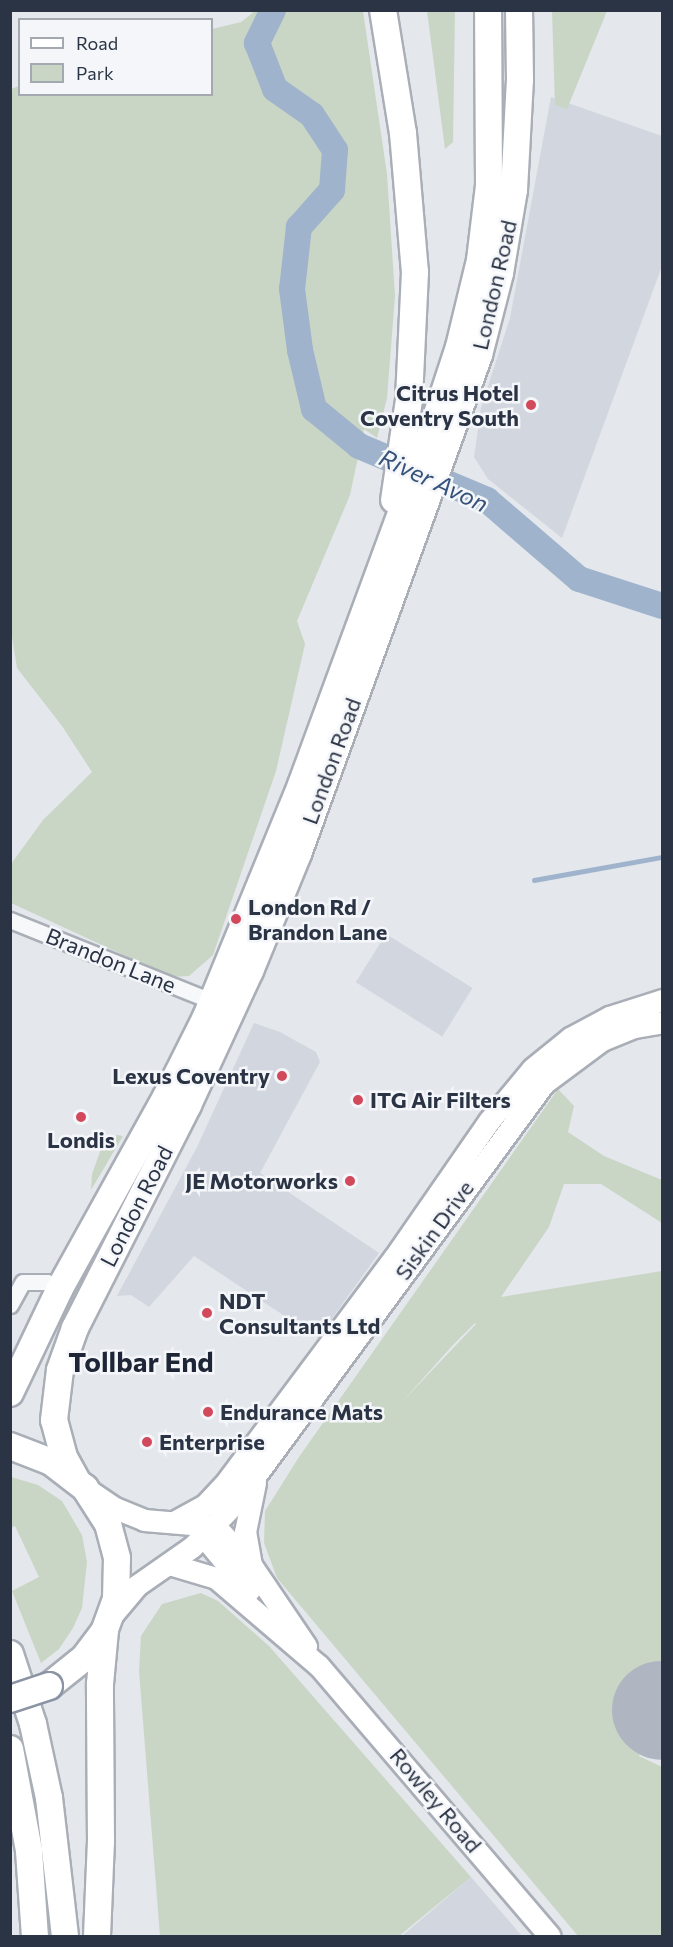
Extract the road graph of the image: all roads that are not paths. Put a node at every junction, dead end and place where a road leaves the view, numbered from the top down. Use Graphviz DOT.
graph roads {
  1 [pos="383,10"];
  2 [pos="488,10"];
  3 [pos="519,10"];
  4 [pos="444,424"];
  5 [pos="403,518"];
  6 [pos="10,920"];
  7 [pos="663,1000"];
  8 [pos="212,1001"];
  9 [pos="663,1022"];
  10 [pos="60,1288"];
  11 [pos="10,1305"];
  12 [pos="10,1393"];
  13 [pos="10,1446"];
  14 [pos="257,1474"];
  15 [pos="80,1483"];
  16 [pos="207,1523"];
  17 [pos="169,1564"];
  18 [pos="251,1565"];
  19 [pos="109,1623"];
  20 [pos="291,1642"];
  21 [pos="10,1654"];
  22 [pos="319,1666"];
  23 [pos="10,1699"];
  24 [pos="10,1749"];
  25 [pos="35,1936"];
  26 [pos="65,1936"];
  27 [pos="97,1936"];
  28 [pos="550,1936"];
  1 -- 5 [label="highway"];
  2 -- 4 [label="highway, London Road"];
  3 -- 4 [label="highway, London Road"];
  4 -- 5 [label="highway, London Road"];
  5 -- 8 [label="highway, London Road"];
  5 -- 15 [label="highway, London Road"];
  6 -- 8 [label="street, Brandon Lane"];
  7 -- 16 [label="street, Siskin Drive"];
  8 -- 10 [label="highway, London Road"];
  9 -- 14 [label="street, Siskin Drive"];
  10 -- 11 [label="street"];
  10 -- 12 [label="highway, London Road"];
  13 -- 15 [label="highway"];
  14 -- 16 [label="street, Siskin Drive"];
  14 -- 18 [label="street"];
  15 -- 16 [label="street, Siskin Drive"];
  15 -- 19 [label="highway"];
  16 -- 17 [label="street, Siskin Drive"];
  16 -- 18 [label="street"];
  16 -- 20 [label="street"];
  17 -- 19 [label="street, Siskin Drive"];
  17 -- 20 [label="street"];
  18 -- 22 [label="street"];
  19 -- 23 [label="highway, bridge"];
  19 -- 27 [label="highway"];
  20 -- 22 [label="street"];
  21 -- 26 [label="highway"];
  22 -- 28 [label="street, Rowley Road"];
  24 -- 25 [label="highway"];
}
